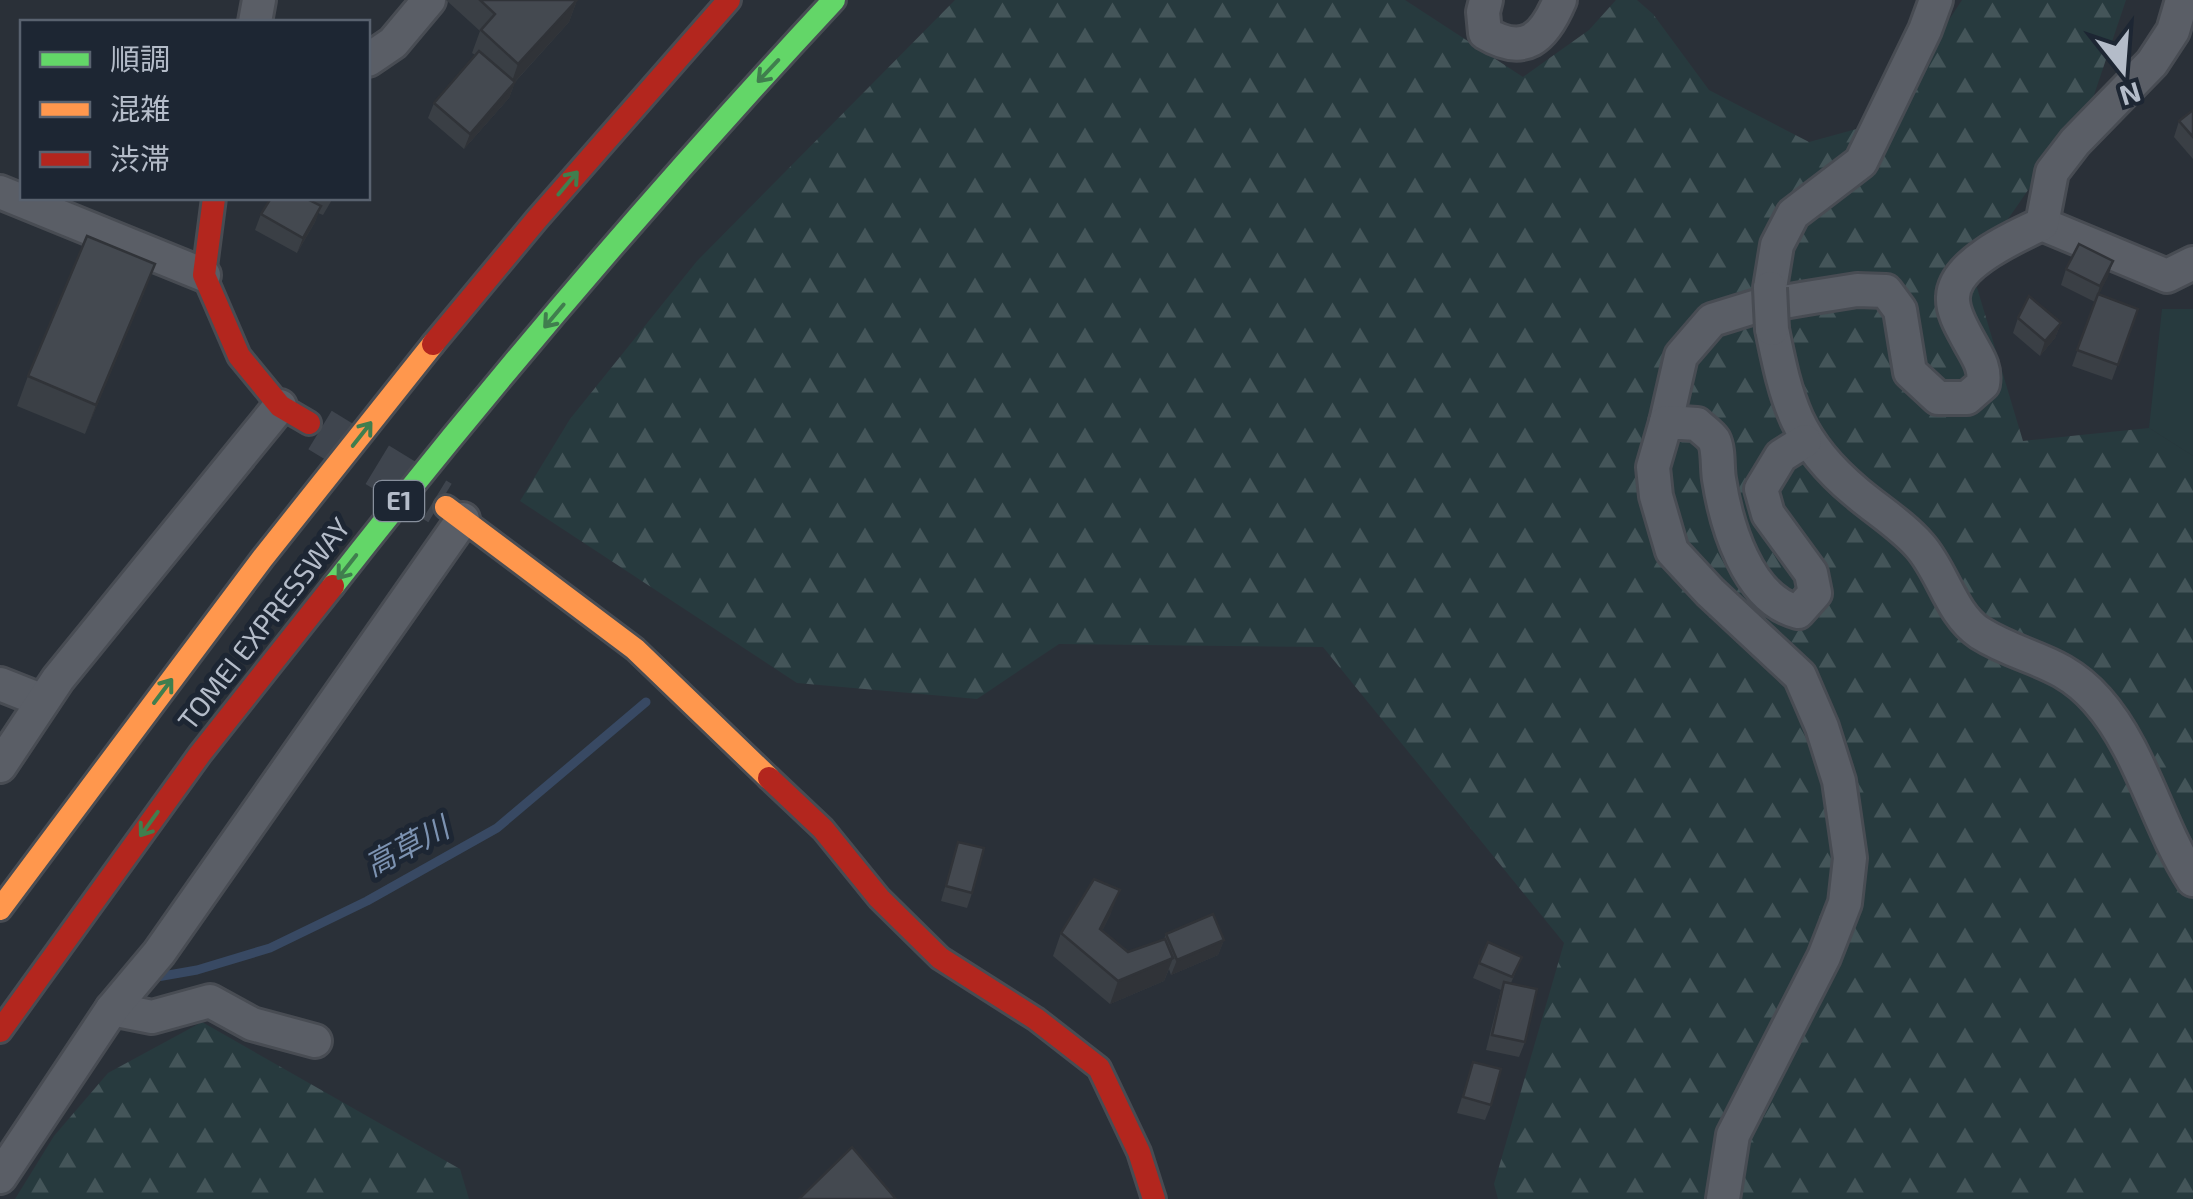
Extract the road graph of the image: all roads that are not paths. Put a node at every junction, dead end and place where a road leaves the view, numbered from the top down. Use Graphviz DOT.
graph roads {
  1 [pos="429,0"];
  2 [pos="729,0"];
  3 [pos="834,0"];
  4 [pos="1486,0"];
  5 [pos="1560,0"];
  6 [pos="1936,0"];
  7 [pos="2182,0"];
  8 [pos="370,59"];
  9 [pos="0,192"];
  10 [pos="214,200"];
  11 [pos="2042,224"];
  12 [pos="2193,263"];
  13 [pos="204,276"];
  14 [pos="280,406"];
  15 [pos="1666,422"];
  16 [pos="310,423"];
  17 [pos="1806,440"];
  18 [pos="454,513"];
  19 [pos="0,684"];
  20 [pos="43,701"];
  21 [pos="0,766"];
  22 [pos="2193,880"];
  23 [pos="0,909"];
  24 [pos="112,1010"];
  25 [pos="0,1031"];
  26 [pos="315,1041"];
  27 [pos="0,1177"];
  28 [pos="1154,1199"];
  29 [pos="1723,1199"];
  1 -- 8 [label="street"];
  23 -- 2 [label="main road, TOMEI EXPRESSWAY / E1, one-way"];
  3 -- 25 [label="main road, TOMEI EXPRESSWAY / E1, one-way"];
  4 -- 5 [label="street"];
  6 -- 17 [label="street, bridge"];
  7 -- 11 [label="street"];
  9 -- 13 [label="street"];
  10 -- 13 [label="main road"];
  11 -- 12 [label="street"];
  11 -- 15 [label="street"];
  13 -- 14 [label="main road"];
  14 -- 16 [label="main road"];
  14 -- 20 [label="street"];
  15 -- 17 [label="street"];
  15 -- 29 [label="street"];
  17 -- 22 [label="street"];
  18 -- 24 [label="street"];
  18 -- 28 [label="main road"];
  19 -- 20 [label="street"];
  20 -- 21 [label="street"];
  24 -- 26 [label="street"];
  24 -- 27 [label="street"];
}
